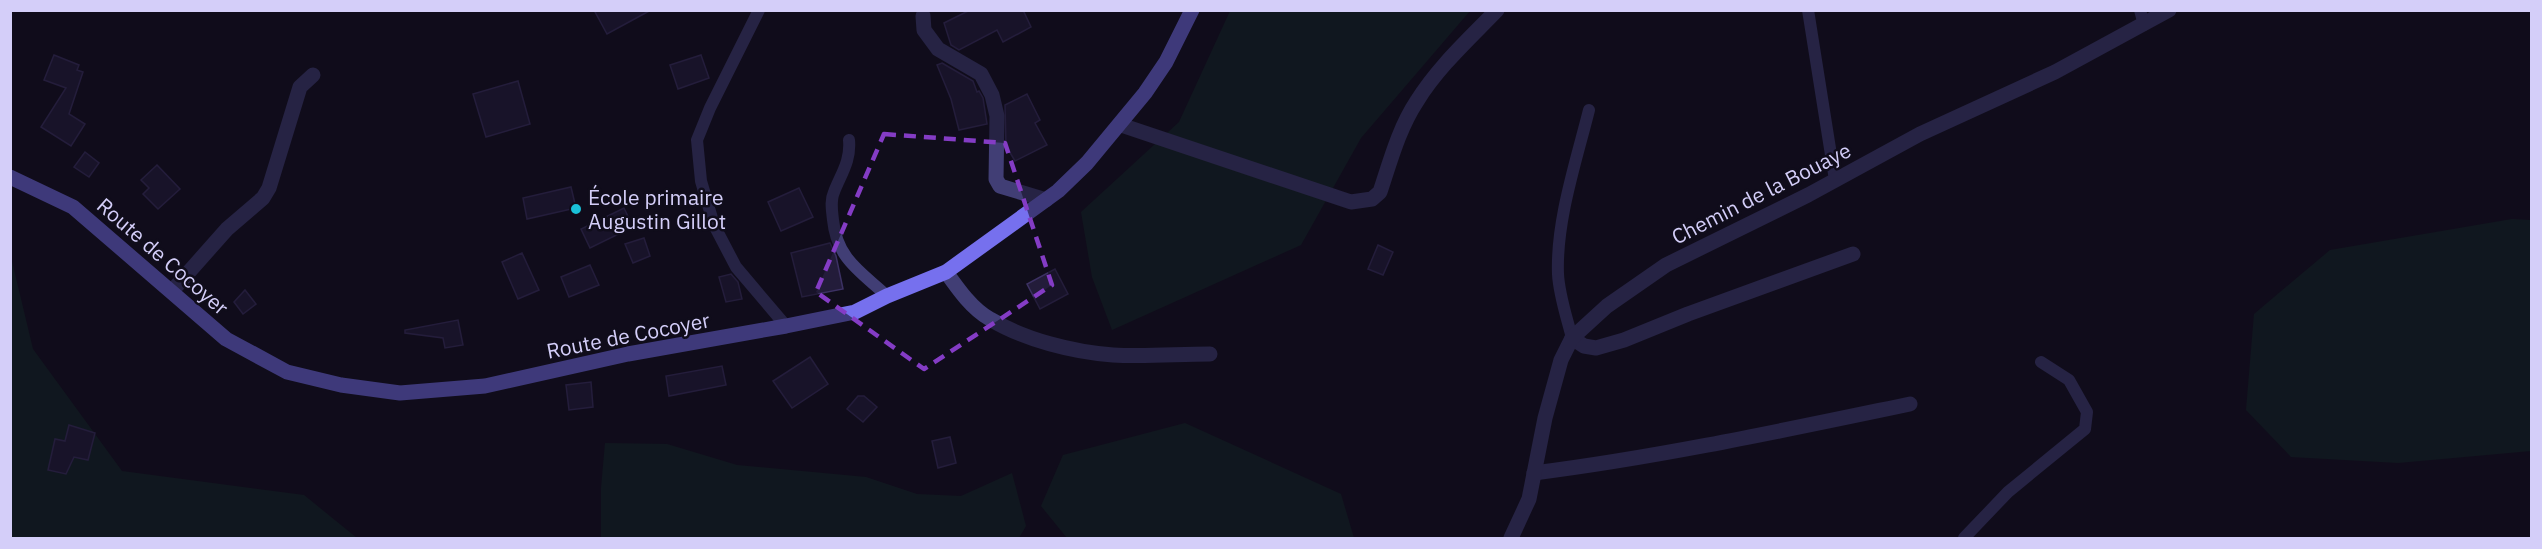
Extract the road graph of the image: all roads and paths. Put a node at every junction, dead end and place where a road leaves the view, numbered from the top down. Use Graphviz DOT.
graph roads {
  1 [pos="759,10"];
  2 [pos="1192,10"];
  3 [pos="1497,10"];
  4 [pos="1808,10"];
  5 [pos="2169,10"];
  6 [pos="923,16"];
  7 [pos="2142,18"];
  8 [pos="313,75"];
  9 [pos="1589,110"];
  10 [pos="1121,125"];
  11 [pos="849,140"];
  12 [pos="10,177"];
  13 [pos="1835,180"];
  14 [pos="1046,200"];
  15 [pos="1852,254"];
  16 [pos="946,272"];
  17 [pos="172,291"];
  18 [pos="887,296"];
  19 [pos="786,326"];
  20 [pos="1572,338"];
  21 [pos="1210,354"];
  22 [pos="2041,362"];
  23 [pos="1910,404"];
  24 [pos="1534,473"];
  25 [pos="1511,538"];
  26 [pos="1964,538"];
  1 -- 19 [label="lane"];
  2 -- 10 [label="main road, Route de Cocoyer"];
  3 -- 10 [label="street"];
  4 -- 13 [label="lane"];
  5 -- 7 [label="street, Chemin de la Bouaye"];
  6 -- 14 [label="street"];
  7 -- 13 [label="street, Chemin de la Bouaye"];
  8 -- 17 [label="street"];
  9 -- 20 [label="lane"];
  10 -- 14 [label="main road, Route de Cocoyer"];
  11 -- 18 [label="lane"];
  12 -- 17 [label="main road, Route de Cocoyer"];
  13 -- 20 [label="street, Chemin de la Bouaye"];
  14 -- 16 [label="main road, Route de Cocoyer"];
  15 -- 20 [label="street"];
  16 -- 18 [label="main road, Route de Cocoyer"];
  16 -- 21 [label="street"];
  17 -- 19 [label="main road, Route de Cocoyer"];
  18 -- 19 [label="main road, Route de Cocoyer"];
  20 -- 24 [label="street, Chemin de la Bouaye"];
  22 -- 26 [label="lane"];
  23 -- 24 [label="street"];
  24 -- 25 [label="street, Chemin de la Bouaye"];
}
